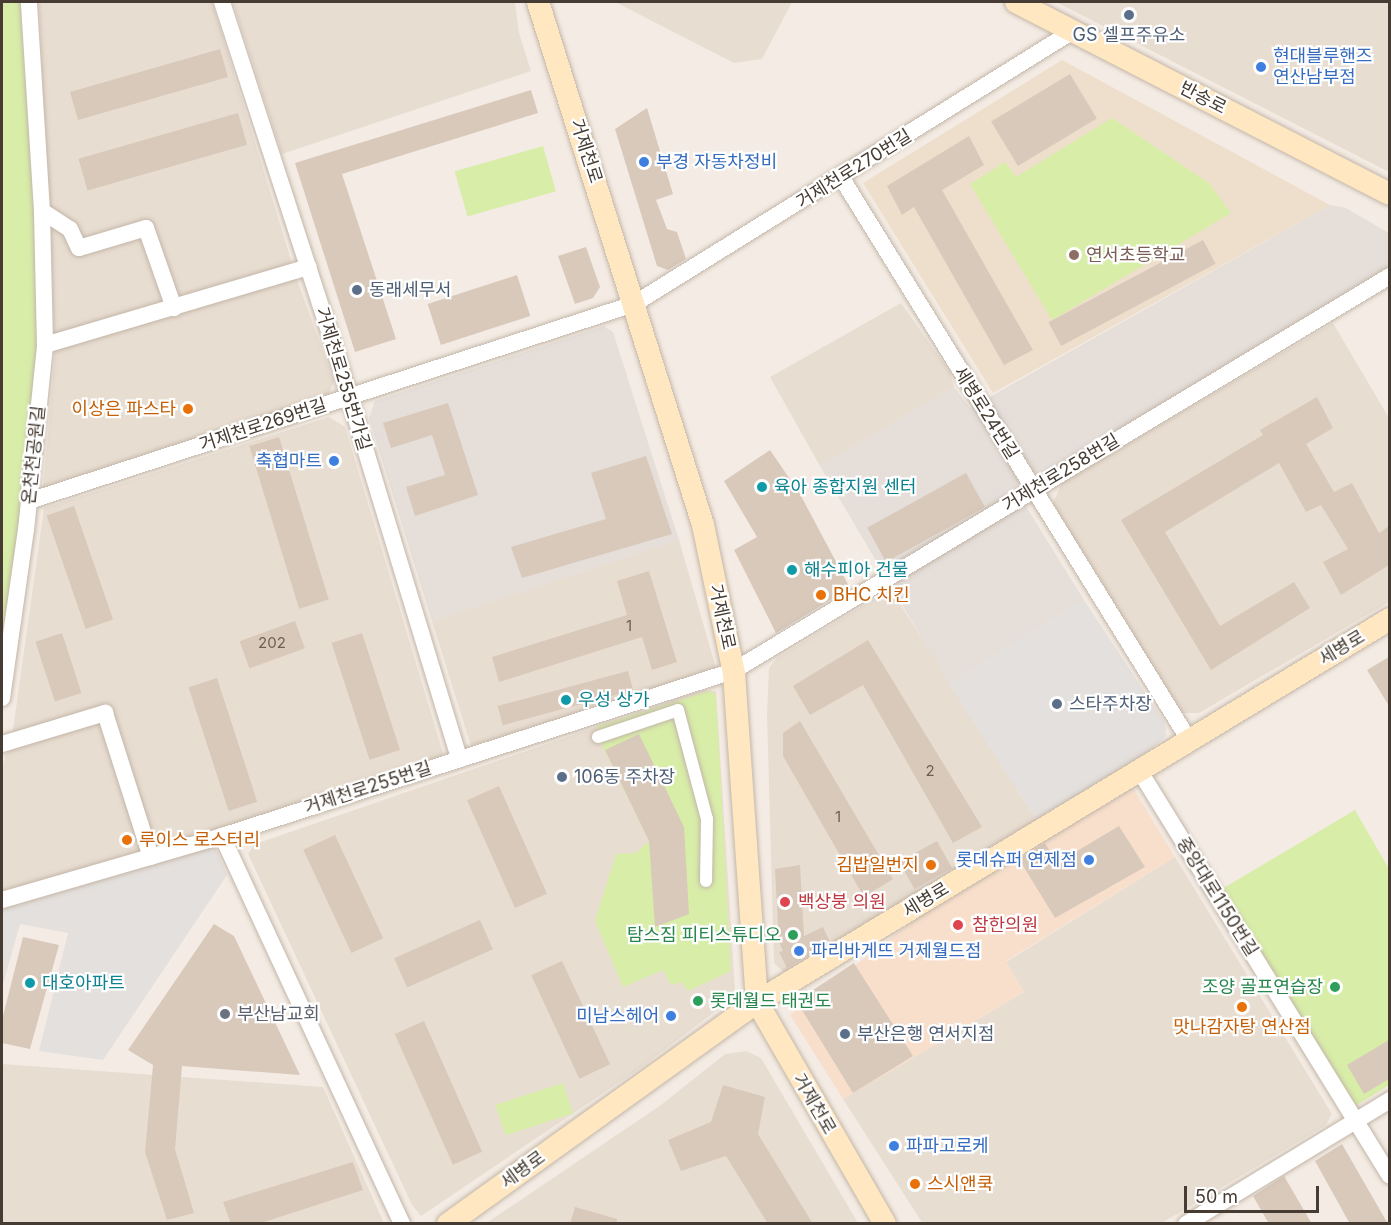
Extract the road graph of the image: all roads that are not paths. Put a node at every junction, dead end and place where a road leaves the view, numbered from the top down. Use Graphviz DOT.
graph roads {
  1 [pos="29,2"];
  2 [pos="222,2"];
  3 [pos="538,2"];
  4 [pos="1016,2"];
  5 [pos="1073,31"];
  6 [pos="841,177"];
  7 [pos="1389,194"];
  8 [pos="42,211"];
  9 [pos="309,267"];
  10 [pos="1389,276"];
  11 [pos="634,304"];
  12 [pos="174,308"];
  13 [pos="45,345"];
  14 [pos="348,398"];
  15 [pos="1034,490"];
  16 [pos="29,501"];
  17 [pos="1389,619"];
  18 [pos="733,671"];
  19 [pos="2,698"];
  20 [pos="598,737"];
  21 [pos="1189,740"];
  22 [pos="2,744"];
  23 [pos="459,759"];
  24 [pos="1139,770"];
  25 [pos="222,836"];
  26 [pos="151,857"];
  27 [pos="706,881"];
  28 [pos="2,900"];
  29 [pos="757,1002"];
  30 [pos="1389,1100"];
  31 [pos="1355,1121"];
  32 [pos="1389,1176"];
  33 [pos="402,1224"];
  34 [pos="448,1224"];
  35 [pos="885,1224"];
  36 [pos="1186,1224"];
  1 -- 8 [label="street, 온천천공원길"];
  2 -- 9 [label="street, 거제천로255번가길"];
  3 -- 11 [label="main road, 거제천로"];
  4 -- 5 [label="main road, 반송로"];
  5 -- 6 [label="street, 거제천로270번길"];
  5 -- 7 [label="main road, 반송로"];
  6 -- 11 [label="street, 거제천로270번길"];
  6 -- 15 [label="street, 세병로24번길"];
  8 -- 12 [label="street"];
  8 -- 13 [label="street, 온천천공원길"];
  9 -- 12 [label="street"];
  9 -- 14 [label="street, 거제천로255번가길"];
  10 -- 15 [label="street, 거제천로258번길"];
  11 -- 14 [label="street, 거제천로269번길"];
  11 -- 18 [label="main road, 거제천로"];
  12 -- 13 [label="street"];
  13 -- 16 [label="street, 온천천공원길"];
  14 -- 16 [label="street, 거제천로269번길"];
  14 -- 23 [label="street, 거제천로255번가길"];
  15 -- 18 [label="street, 거제천로258번길"];
  15 -- 21 [label="street, 세병로24번길"];
  16 -- 19 [label="street, 온천천공원길"];
  17 -- 21 [label="main road, 세병로"];
  18 -- 23 [label="street, 거제천로255번길"];
  18 -- 29 [label="main road, 거제천로"];
  20 -- 27 [label="street"];
  21 -- 24 [label="main road, 세병로"];
  22 -- 26 [label="street"];
  23 -- 25 [label="street, 거제천로255번길"];
  24 -- 29 [label="main road, 세병로"];
  24 -- 31 [label="street, 중앙대로1150번길"];
  25 -- 26 [label="street, 거제천로255번길"];
  25 -- 33 [label="street"];
  26 -- 28 [label="street, 거제천로255번길"];
  29 -- 34 [label="main road, 세병로"];
  29 -- 35 [label="main road, 거제천로"];
  30 -- 31 [label="street"];
  31 -- 32 [label="street, 중앙대로1150번길"];
  31 -- 36 [label="street"];
}
